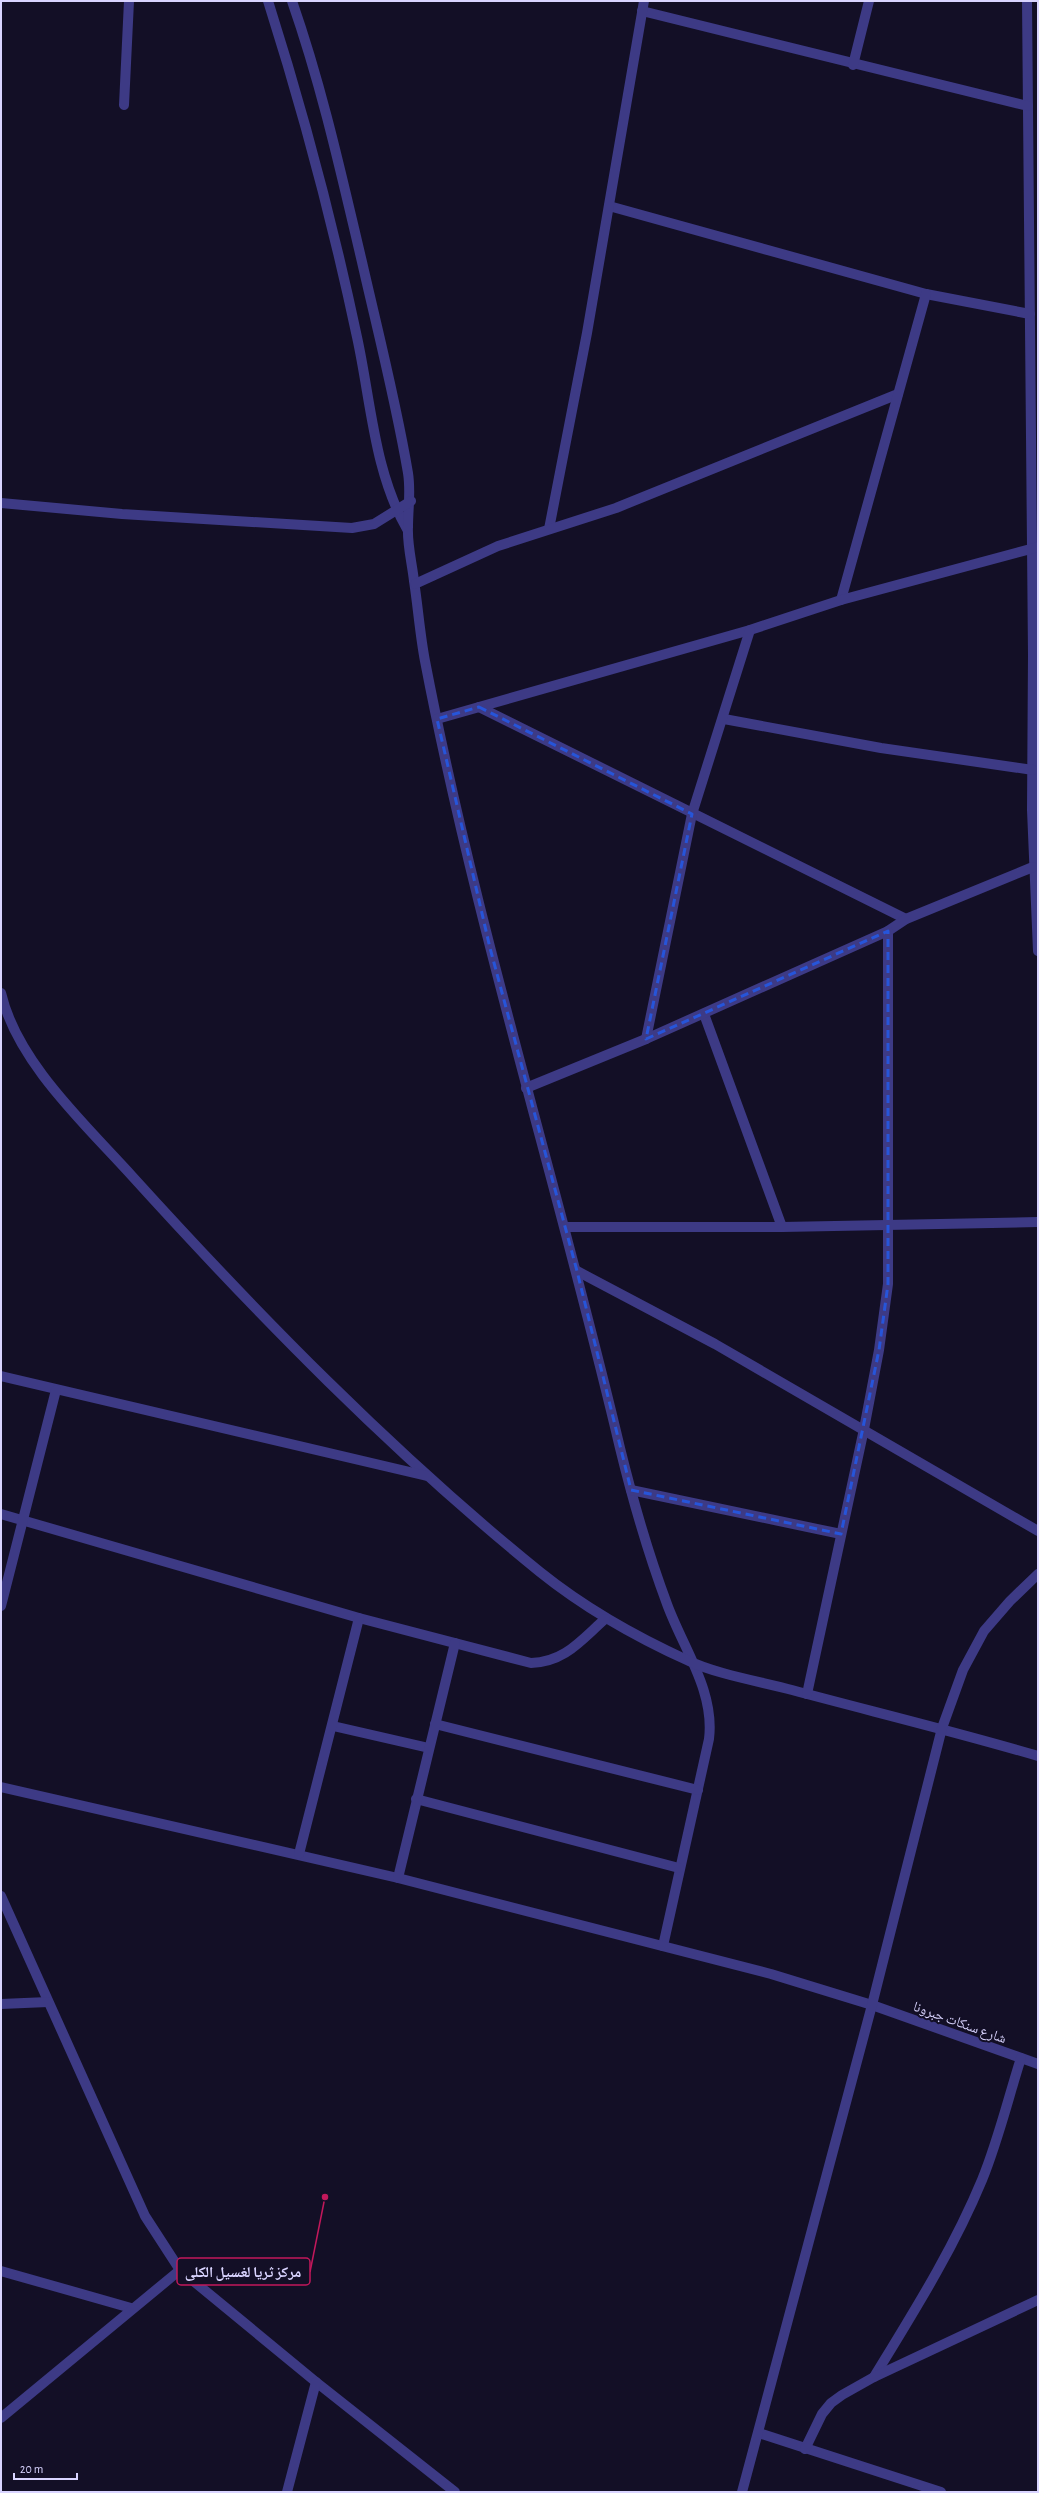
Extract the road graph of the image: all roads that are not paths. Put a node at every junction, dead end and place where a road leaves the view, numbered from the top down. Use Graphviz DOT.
graph roads {
  1 [pos="129,1"];
  2 [pos="268,1"];
  3 [pos="292,1"];
  4 [pos="644,1"];
  5 [pos="869,1"];
  6 [pos="1027,1"];
  7 [pos="642,11"];
  8 [pos="853,65"];
  9 [pos="124,105"];
  10 [pos="1028,106"];
  11 [pos="609,206"];
  12 [pos="1034,206"];
  13 [pos="926,294"];
  14 [pos="1030,314"];
  15 [pos="898,394"];
  16 [pos="411,501"];
  17 [pos="1,503"];
  18 [pos="396,510"];
  19 [pos="407,529"];
  20 [pos="549,529"];
  21 [pos="1035,548"];
  22 [pos="415,584"];
  23 [pos="841,600"];
  24 [pos="1036,612"];
  25 [pos="750,630"];
  26 [pos="479,707"];
  27 [pos="437,719"];
  28 [pos="724,719"];
  29 [pos="1033,770"];
  30 [pos="1035,807"];
  31 [pos="692,814"];
  32 [pos="1033,867"];
  33 [pos="906,919"];
  34 [pos="888,930"];
  35 [pos="1038,952"];
  36 [pos="1,993"];
  37 [pos="704,1014"];
  38 [pos="4,1015"];
  39 [pos="646,1039"];
  40 [pos="526,1088"];
  41 [pos="1038,1222"];
  42 [pos="888,1226"];
  43 [pos="565,1227"];
  44 [pos="782,1227"];
  45 [pos="577,1271"];
  46 [pos="1,1376"];
  47 [pos="56,1390"];
  48 [pos="864,1429"];
  49 [pos="429,1476"];
  50 [pos="630,1490"];
  51 [pos="1,1514"];
  52 [pos="22,1521"];
  53 [pos="1038,1531"];
  54 [pos="841,1534"];
  55 [pos="1038,1574"];
  56 [pos="1,1606"];
  57 [pos="359,1618"];
  58 [pos="605,1620"];
  59 [pos="455,1643"];
  60 [pos="694,1664"];
  61 [pos="807,1694"];
  62 [pos="436,1724"];
  63 [pos="333,1726"];
  64 [pos="942,1728"];
  65 [pos="429,1748"];
  66 [pos="1038,1756"];
  67 [pos="1,1787"];
  68 [pos="698,1790"];
  69 [pos="416,1799"];
  70 [pos="299,1854"];
  71 [pos="679,1868"];
  72 [pos="398,1878"];
  73 [pos="1,1896"];
  74 [pos="663,1946"];
  75 [pos="48,2002"];
  76 [pos="1,2004"];
  77 [pos="872,2005"];
  78 [pos="1020,2058"];
  79 [pos="1038,2064"];
  80 [pos="180,2270"];
  81 [pos="1,2271"];
  82 [pos="1038,2300"];
  83 [pos="131,2308"];
  84 [pos="874,2378"];
  85 [pos="316,2382"];
  86 [pos="1,2418"];
  87 [pos="759,2433"];
  88 [pos="806,2449"];
  89 [pos="288,2492"];
  90 [pos="455,2492"];
  91 [pos="742,2492"];
  92 [pos="941,2492"];
  1 -- 9 [label="street"];
  2 -- 18 [label="street"];
  3 -- 16 [label="street"];
  4 -- 7 [label="street"];
  5 -- 8 [label="street"];
  6 -- 10 [label="street"];
  7 -- 8 [label="street"];
  7 -- 11 [label="street"];
  8 -- 10 [label="street"];
  10 -- 12 [label="street"];
  11 -- 13 [label="street"];
  11 -- 20 [label="street"];
  12 -- 14 [label="street"];
  13 -- 14 [label="street"];
  13 -- 15 [label="street"];
  14 -- 21 [label="street"];
  15 -- 20 [label="street"];
  15 -- 23 [label="street"];
  16 -- 18 [label="street"];
  16 -- 19 [label="street"];
  17 -- 18 [label="street"];
  18 -- 19 [label="street"];
  19 -- 22 [label="street"];
  20 -- 22 [label="street"];
  21 -- 23 [label="street"];
  21 -- 24 [label="street"];
  22 -- 27 [label="street"];
  23 -- 25 [label="street"];
  24 -- 29 [label="street"];
  25 -- 26 [label="street"];
  25 -- 28 [label="street"];
  26 -- 27 [label="street"];
  26 -- 31 [label="street"];
  27 -- 40 [label="street"];
  28 -- 29 [label="street"];
  28 -- 31 [label="street"];
  29 -- 30 [label="street"];
  30 -- 32 [label="street"];
  31 -- 33 [label="street"];
  31 -- 39 [label="street"];
  32 -- 33 [label="street"];
  32 -- 35 [label="street"];
  33 -- 34 [label="street"];
  34 -- 37 [label="street"];
  34 -- 42 [label="street"];
  36 -- 38 [label="street"];
  37 -- 39 [label="street"];
  37 -- 44 [label="street"];
  38 -- 49 [label="street"];
  39 -- 40 [label="street"];
  40 -- 43 [label="street"];
  41 -- 42 [label="street"];
  42 -- 44 [label="street"];
  42 -- 48 [label="street"];
  43 -- 44 [label="street"];
  43 -- 45 [label="street"];
  45 -- 48 [label="street"];
  45 -- 50 [label="street"];
  46 -- 47 [label="street"];
  47 -- 49 [label="street"];
  47 -- 52 [label="street"];
  48 -- 53 [label="street"];
  48 -- 54 [label="street"];
  49 -- 58 [label="street"];
  50 -- 54 [label="street"];
  50 -- 60 [label="street"];
  51 -- 52 [label="street"];
  52 -- 56 [label="street"];
  52 -- 57 [label="street"];
  54 -- 61 [label="street"];
  55 -- 64 [label="street"];
  57 -- 59 [label="street"];
  57 -- 63 [label="street"];
  58 -- 59 [label="street"];
  58 -- 60 [label="street"];
  59 -- 62 [label="street"];
  60 -- 61 [label="street"];
  60 -- 68 [label="street"];
  61 -- 64 [label="street"];
  62 -- 65 [label="street"];
  62 -- 68 [label="street"];
  63 -- 65 [label="street"];
  63 -- 70 [label="street"];
  64 -- 66 [label="street"];
  64 -- 77 [label="street"];
  65 -- 69 [label="street"];
  67 -- 70 [label="street, شارع سنكات جبرونا"];
  68 -- 71 [label="street"];
  69 -- 71 [label="street"];
  69 -- 72 [label="street"];
  70 -- 72 [label="street, شارع سنكات جبرونا"];
  71 -- 74 [label="street"];
  72 -- 74 [label="street, شارع سنكات جبرونا"];
  73 -- 75 [label="street"];
  74 -- 77 [label="street, شارع سنكات جبرونا"];
  75 -- 76 [label="street"];
  75 -- 80 [label="street"];
  77 -- 78 [label="street, شارع سنكات جبرونا"];
  77 -- 87 [label="street"];
  78 -- 79 [label="street, شارع سنكات جبرونا"];
  78 -- 84 [label="street"];
  80 -- 83 [label="street"];
  80 -- 85 [label="street"];
  81 -- 83 [label="street"];
  82 -- 84 [label="street"];
  83 -- 86 [label="street"];
  84 -- 88 [label="street"];
  85 -- 89 [label="street"];
  85 -- 90 [label="street"];
  87 -- 88 [label="street"];
  87 -- 91 [label="street"];
  88 -- 92 [label="street"];
}
